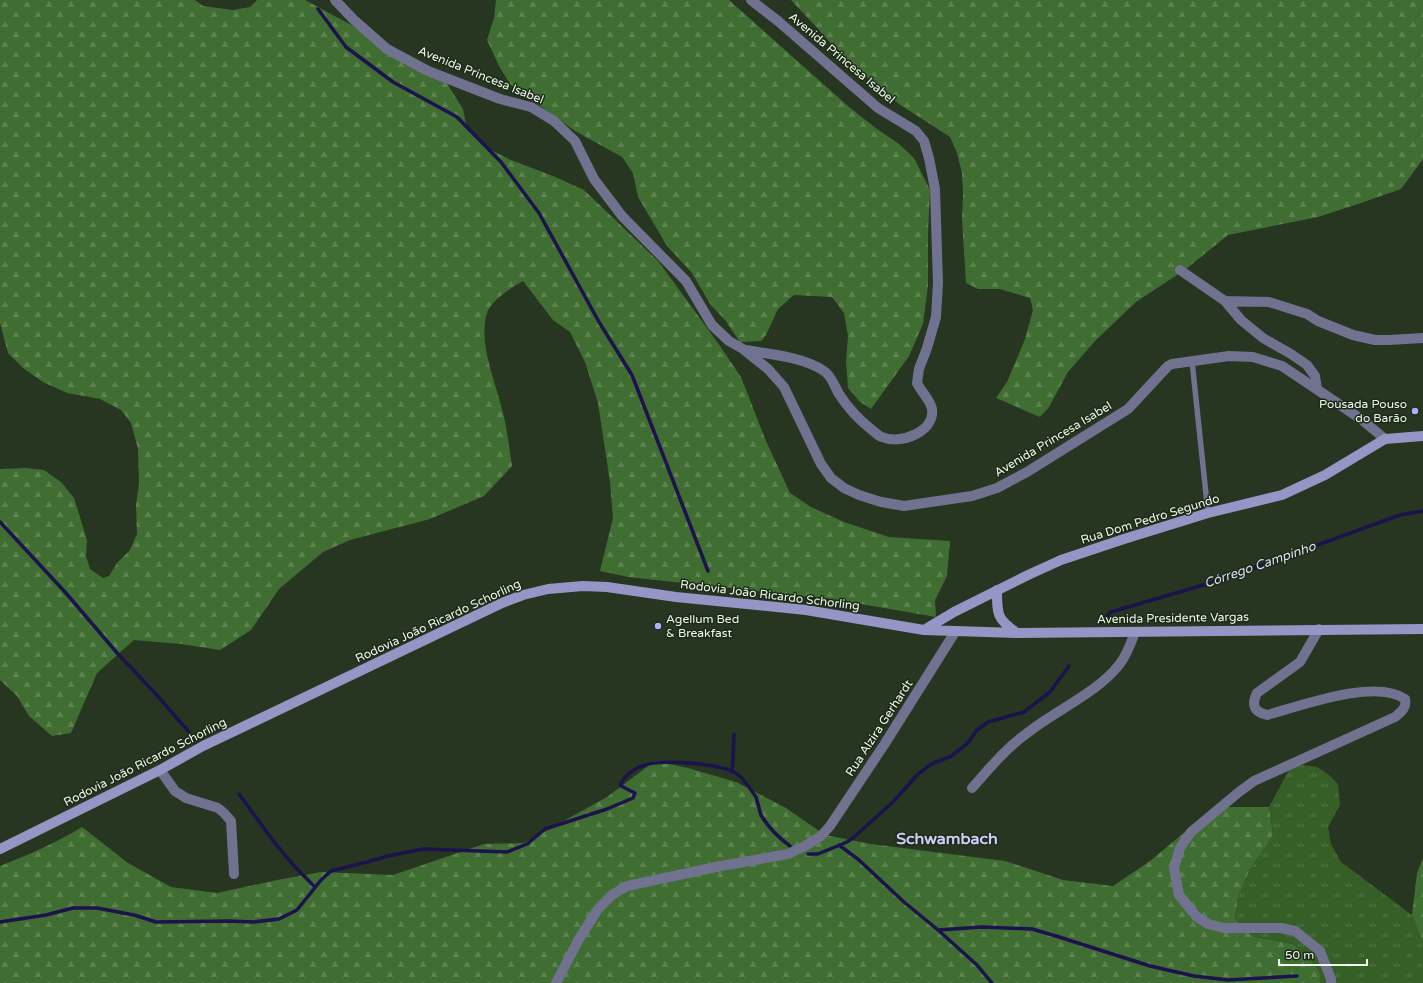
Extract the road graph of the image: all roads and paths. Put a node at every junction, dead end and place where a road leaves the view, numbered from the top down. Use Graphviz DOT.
graph roads {
  1 [pos="335,0"];
  2 [pos="751,0"];
  3 [pos="1180,270"];
  4 [pos="1225,301"];
  5 [pos="1423,338"];
  6 [pos="743,349"];
  7 [pos="1192,361"];
  8 [pos="1317,389"];
  9 [pos="1423,436"];
  10 [pos="1385,439"];
  11 [pos="1208,513"];
  12 [pos="997,590"];
  13 [pos="1319,629"];
  14 [pos="1423,629"];
  15 [pos="924,630"];
  16 [pos="955,632"];
  17 [pos="1135,632"];
  18 [pos="1017,634"];
  19 [pos="160,770"];
  20 [pos="972,788"];
  21 [pos="0,849"];
  22 [pos="234,874"];
  23 [pos="556,983"];
  24 [pos="1331,983"];
  1 -- 6 [label="street, Avenida Princesa Isabel"];
  2 -- 6 [label="street, Avenida Princesa Isabel"];
  3 -- 4 [label="street"];
  4 -- 5 [label="street"];
  4 -- 8 [label="street"];
  6 -- 7 [label="street, Avenida Princesa Isabel"];
  7 -- 8 [label="street, Avenida Princesa Isabel"];
  7 -- 11 [label="lane"];
  8 -- 10 [label="street, Avenida Princesa Isabel"];
  9 -- 10 [label="main road"];
  10 -- 11 [label="main road, Rua Dom Pedro Segundo"];
  11 -- 12 [label="main road, Rua Dom Pedro Segundo"];
  12 -- 15 [label="main road, Rua Dom Pedro Segundo"];
  12 -- 18 [label="main road"];
  13 -- 14 [label="main road, Avenida Presidente Vargas"];
  13 -- 17 [label="main road, Avenida Presidente Vargas"];
  13 -- 24 [label="street"];
  15 -- 16 [label="main road, Avenida Presidente Vargas"];
  15 -- 19 [label="main road, Rodovia João Ricardo Schorling"];
  16 -- 18 [label="main road, Avenida Presidente Vargas"];
  16 -- 23 [label="street, Rua Alzira Gerhardt"];
  17 -- 18 [label="main road, Avenida Presidente Vargas"];
  17 -- 20 [label="street"];
  19 -- 21 [label="main road, Rodovia João Ricardo Schorling"];
  19 -- 22 [label="street"];
}
